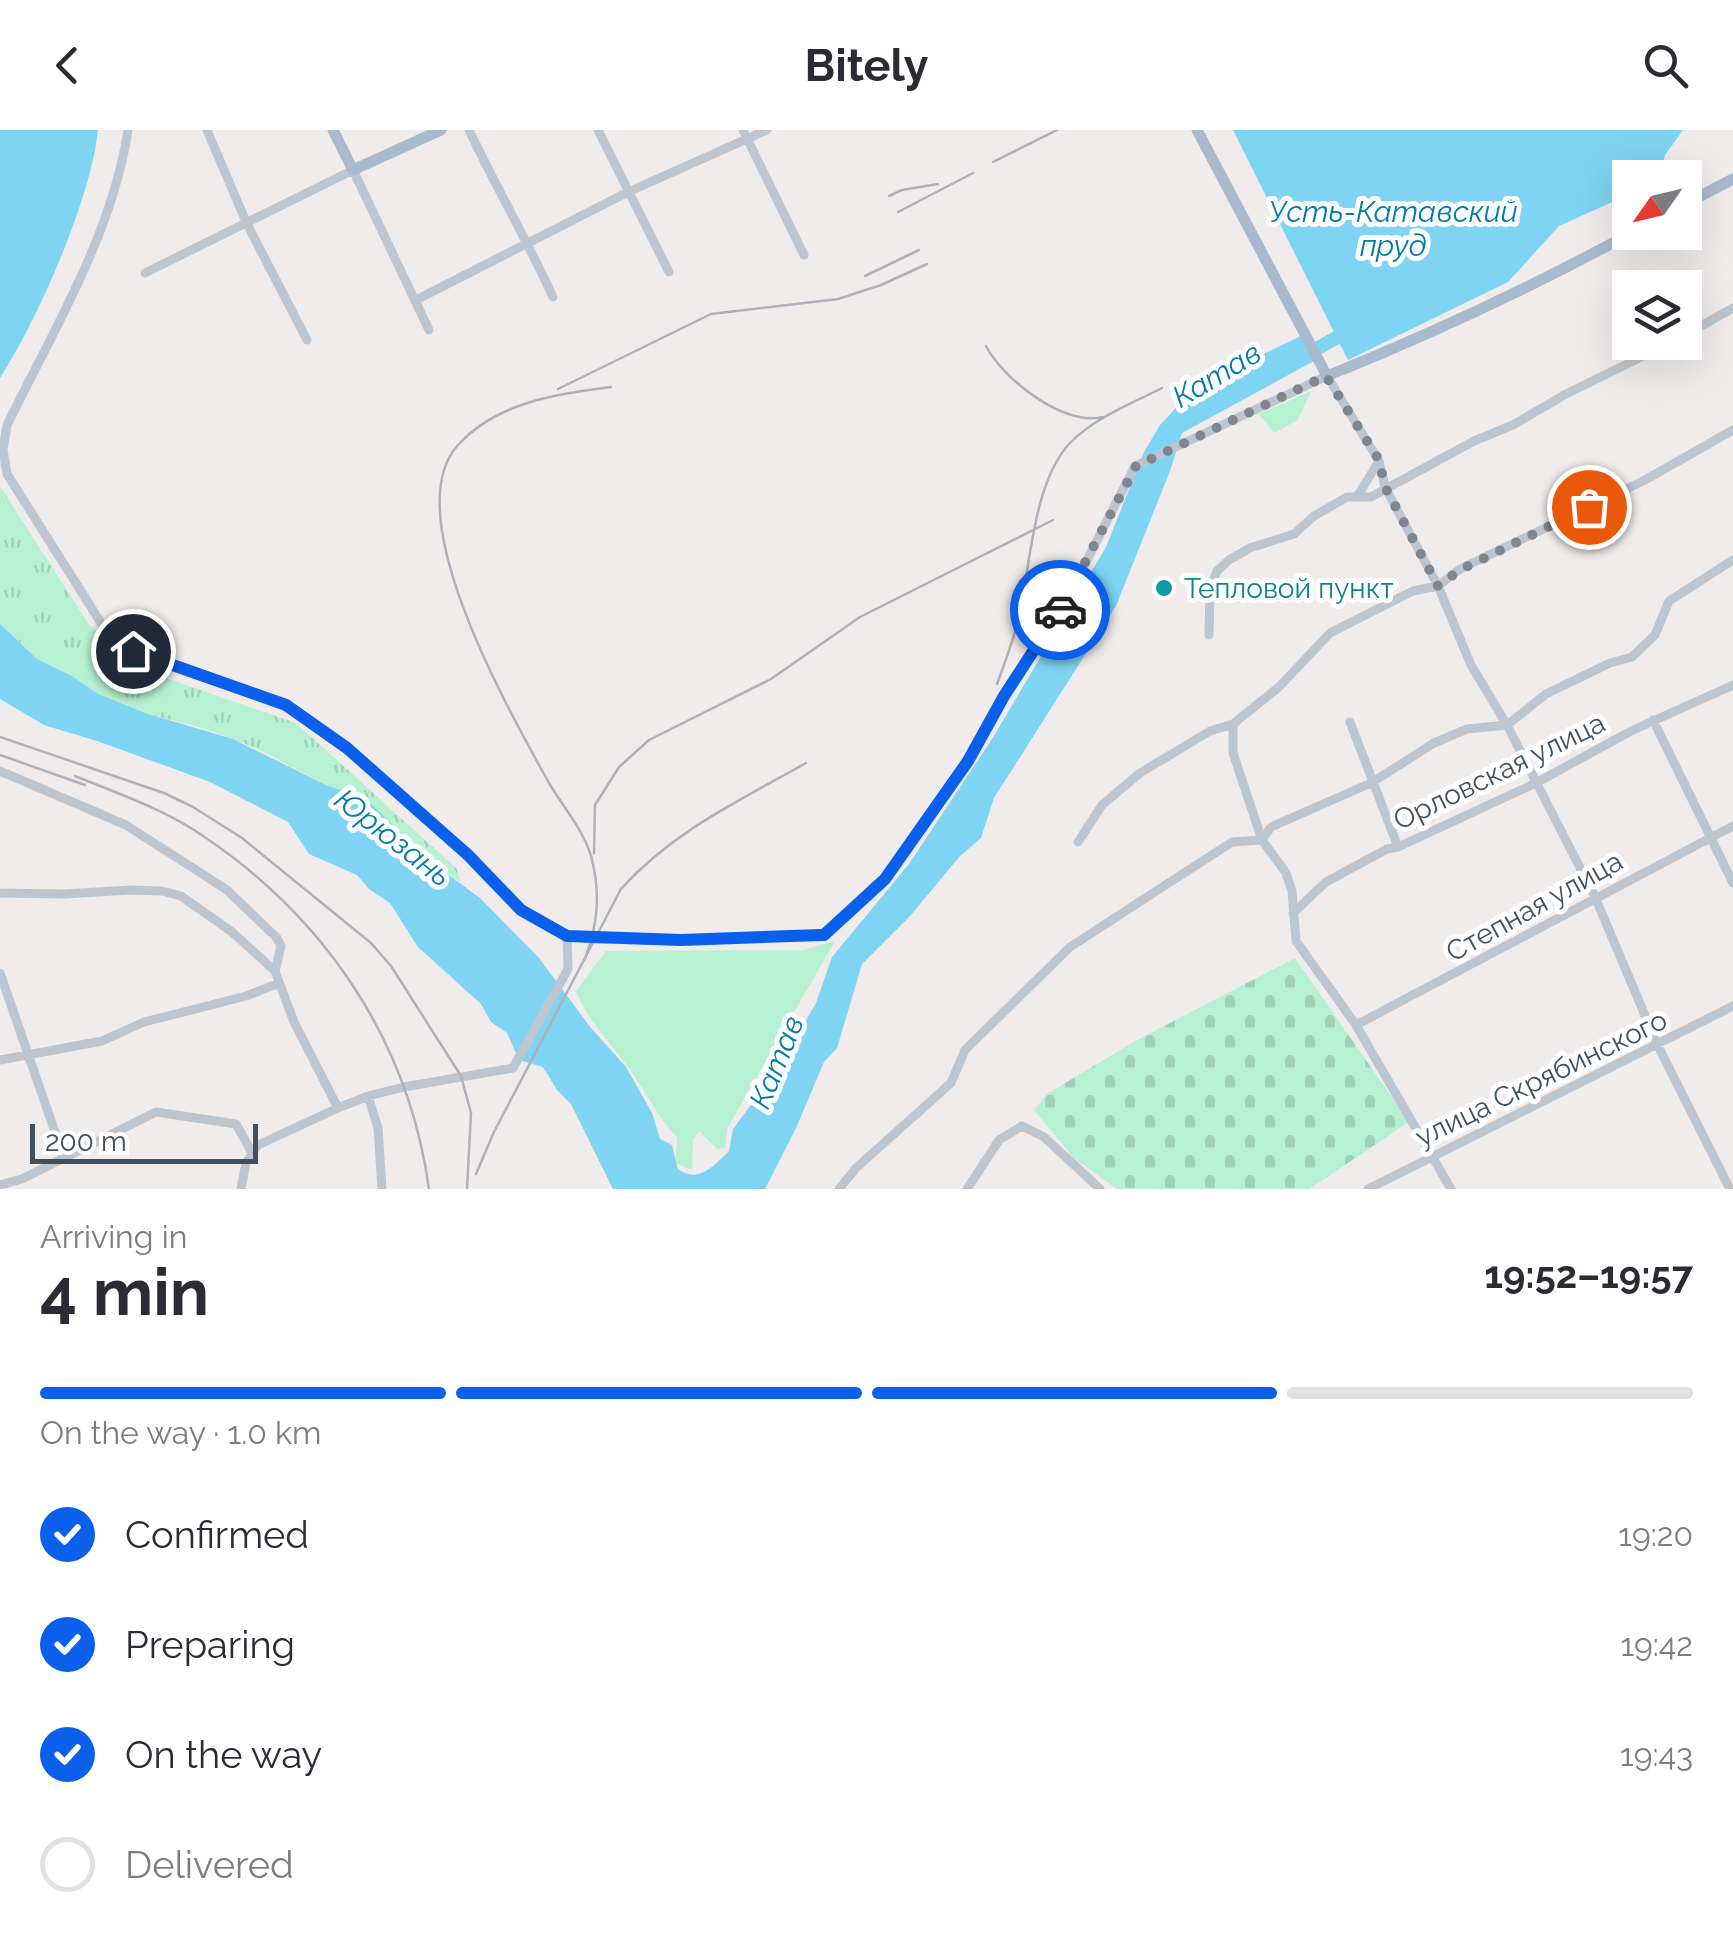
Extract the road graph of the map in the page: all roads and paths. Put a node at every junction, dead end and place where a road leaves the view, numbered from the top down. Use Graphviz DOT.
graph roads {
  1 [pos="128,130"];
  2 [pos="207,130"];
  3 [pos="333,130"];
  4 [pos="441,130"];
  5 [pos="469,130"];
  6 [pos="598,130"];
  7 [pos="767,130"];
  8 [pos="1198,130"];
  9 [pos="745,134"];
  10 [pos="352,170"];
  11 [pos="1733,178"];
  12 [pos="628,192"];
  13 [pos="1702,195"];
  14 [pos="246,224"];
  15 [pos="529,244"];
  16 [pos="1612,244"];
  17 [pos="804,255"];
  18 [pos="668,272"];
  19 [pos="146,273"];
  20 [pos="553,297"];
  21 [pos="416,300"];
  22 [pos="1733,308"];
  23 [pos="1702,325"];
  24 [pos="429,330"];
  25 [pos="307,340"];
  26 [pos="1635,360"];
  27 [pos="1326,376"];
  28 [pos="1733,430"];
  29 [pos="1379,460"];
  30 [pos="1385,487"];
  31 [pos="1358,496"];
  32 [pos="1733,560"];
  33 [pos="1438,586"];
  34 [pos="1209,634"];
  35 [pos="1733,684"];
  36 [pos="1652,720"];
  37 [pos="1350,722"];
  38 [pos="1233,724"];
  39 [pos="1507,726"];
  40 [pos="0,771"];
  41 [pos="1371,783"];
  42 [pos="1536,783"];
  43 [pos="1733,826"];
  44 [pos="1712,836"];
  45 [pos="1262,840"];
  46 [pos="1078,842"];
  47 [pos="1398,847"];
  48 [pos="1733,883"];
  49 [pos="0,893"];
  50 [pos="1595,897"];
  51 [pos="1294,912"];
  52 [pos="567,936"];
  53 [pos="275,971"];
  54 [pos="0,973"];
  55 [pos="278,984"];
  56 [pos="1733,1006"];
  57 [pos="1356,1025"];
  58 [pos="1658,1046"];
  59 [pos="28,1055"];
  60 [pos="0,1060"];
  61 [pos="368,1096"];
  62 [pos="338,1108"];
  63 [pos="251,1151"];
  64 [pos="1434,1157"];
  65 [pos="64,1158"];
  66 [pos="0,1185"];
  67 [pos="1731,1188"];
  68 [pos="241,1189"];
  69 [pos="382,1189"];
  70 [pos="838,1189"];
  71 [pos="968,1189"];
  72 [pos="1100,1189"];
  73 [pos="1368,1189"];
  74 [pos="1451,1189"];
  1 -- 52 [label="street"];
  2 -- 14 [label="street"];
  3 -- 10 [label="main road"];
  4 -- 10 [label="main road"];
  5 -- 15 [label="street"];
  6 -- 12 [label="street"];
  7 -- 9 [label="street"];
  8 -- 27 [label="main road"];
  9 -- 12 [label="street"];
  9 -- 17 [label="street"];
  10 -- 14 [label="street"];
  10 -- 21 [label="street"];
  11 -- 13 [label="main road"];
  12 -- 15 [label="street"];
  12 -- 18 [label="street"];
  14 -- 19 [label="street"];
  14 -- 25 [label="street"];
  15 -- 20 [label="street"];
  15 -- 21 [label="street"];
  16 -- 27 [label="main road"];
  21 -- 24 [label="street"];
  22 -- 23 [label="street"];
  26 -- 30 [label="street"];
  27 -- 29 [label="street"];
  27 -- 52 [label="street"];
  28 -- 33 [label="street"];
  29 -- 30 [label="street"];
  29 -- 31 [label="street"];
  30 -- 31 [label="street"];
  30 -- 33 [label="street"];
  31 -- 34 [label="street"];
  32 -- 39 [label="street"];
  33 -- 38 [label="street"];
  33 -- 39 [label="street"];
  35 -- 36 [label="street, Орловская улица"];
  36 -- 42 [label="street, Орловская улица"];
  36 -- 44 [label="street"];
  37 -- 41 [label="street"];
  38 -- 45 [label="street"];
  38 -- 46 [label="street"];
  39 -- 41 [label="street"];
  39 -- 42 [label="street"];
  40 -- 53 [label="street"];
  41 -- 45 [label="street"];
  41 -- 47 [label="street"];
  42 -- 47 [label="street, Орловская улица"];
  42 -- 50 [label="street"];
  43 -- 44 [label="street, Степная улица"];
  44 -- 48 [label="street"];
  44 -- 50 [label="street, Степная улица"];
  45 -- 51 [label="street"];
  45 -- 70 [label="street"];
  47 -- 51 [label="street, Орловская улица"];
  49 -- 53 [label="street"];
  50 -- 57 [label="street, Степная улица"];
  50 -- 58 [label="street"];
  51 -- 57 [label="street"];
  52 -- 61 [label="street"];
  53 -- 55 [label="street"];
  54 -- 59 [label="street"];
  55 -- 59 [label="street"];
  55 -- 62 [label="street"];
  56 -- 58 [label="street, улица Скрябинского"];
  57 -- 64 [label="street"];
  58 -- 64 [label="street, улица Скрябинского"];
  58 -- 67 [label="street"];
  59 -- 60 [label="street"];
  59 -- 65 [label="street"];
  61 -- 62 [label="street"];
  61 -- 69 [label="street"];
  62 -- 63 [label="street"];
  63 -- 65 [label="street"];
  63 -- 68 [label="street"];
  64 -- 73 [label="street, улица Скрябинского"];
  64 -- 74 [label="street"];
  65 -- 66 [label="street"];
  71 -- 72 [label="street"];
}
